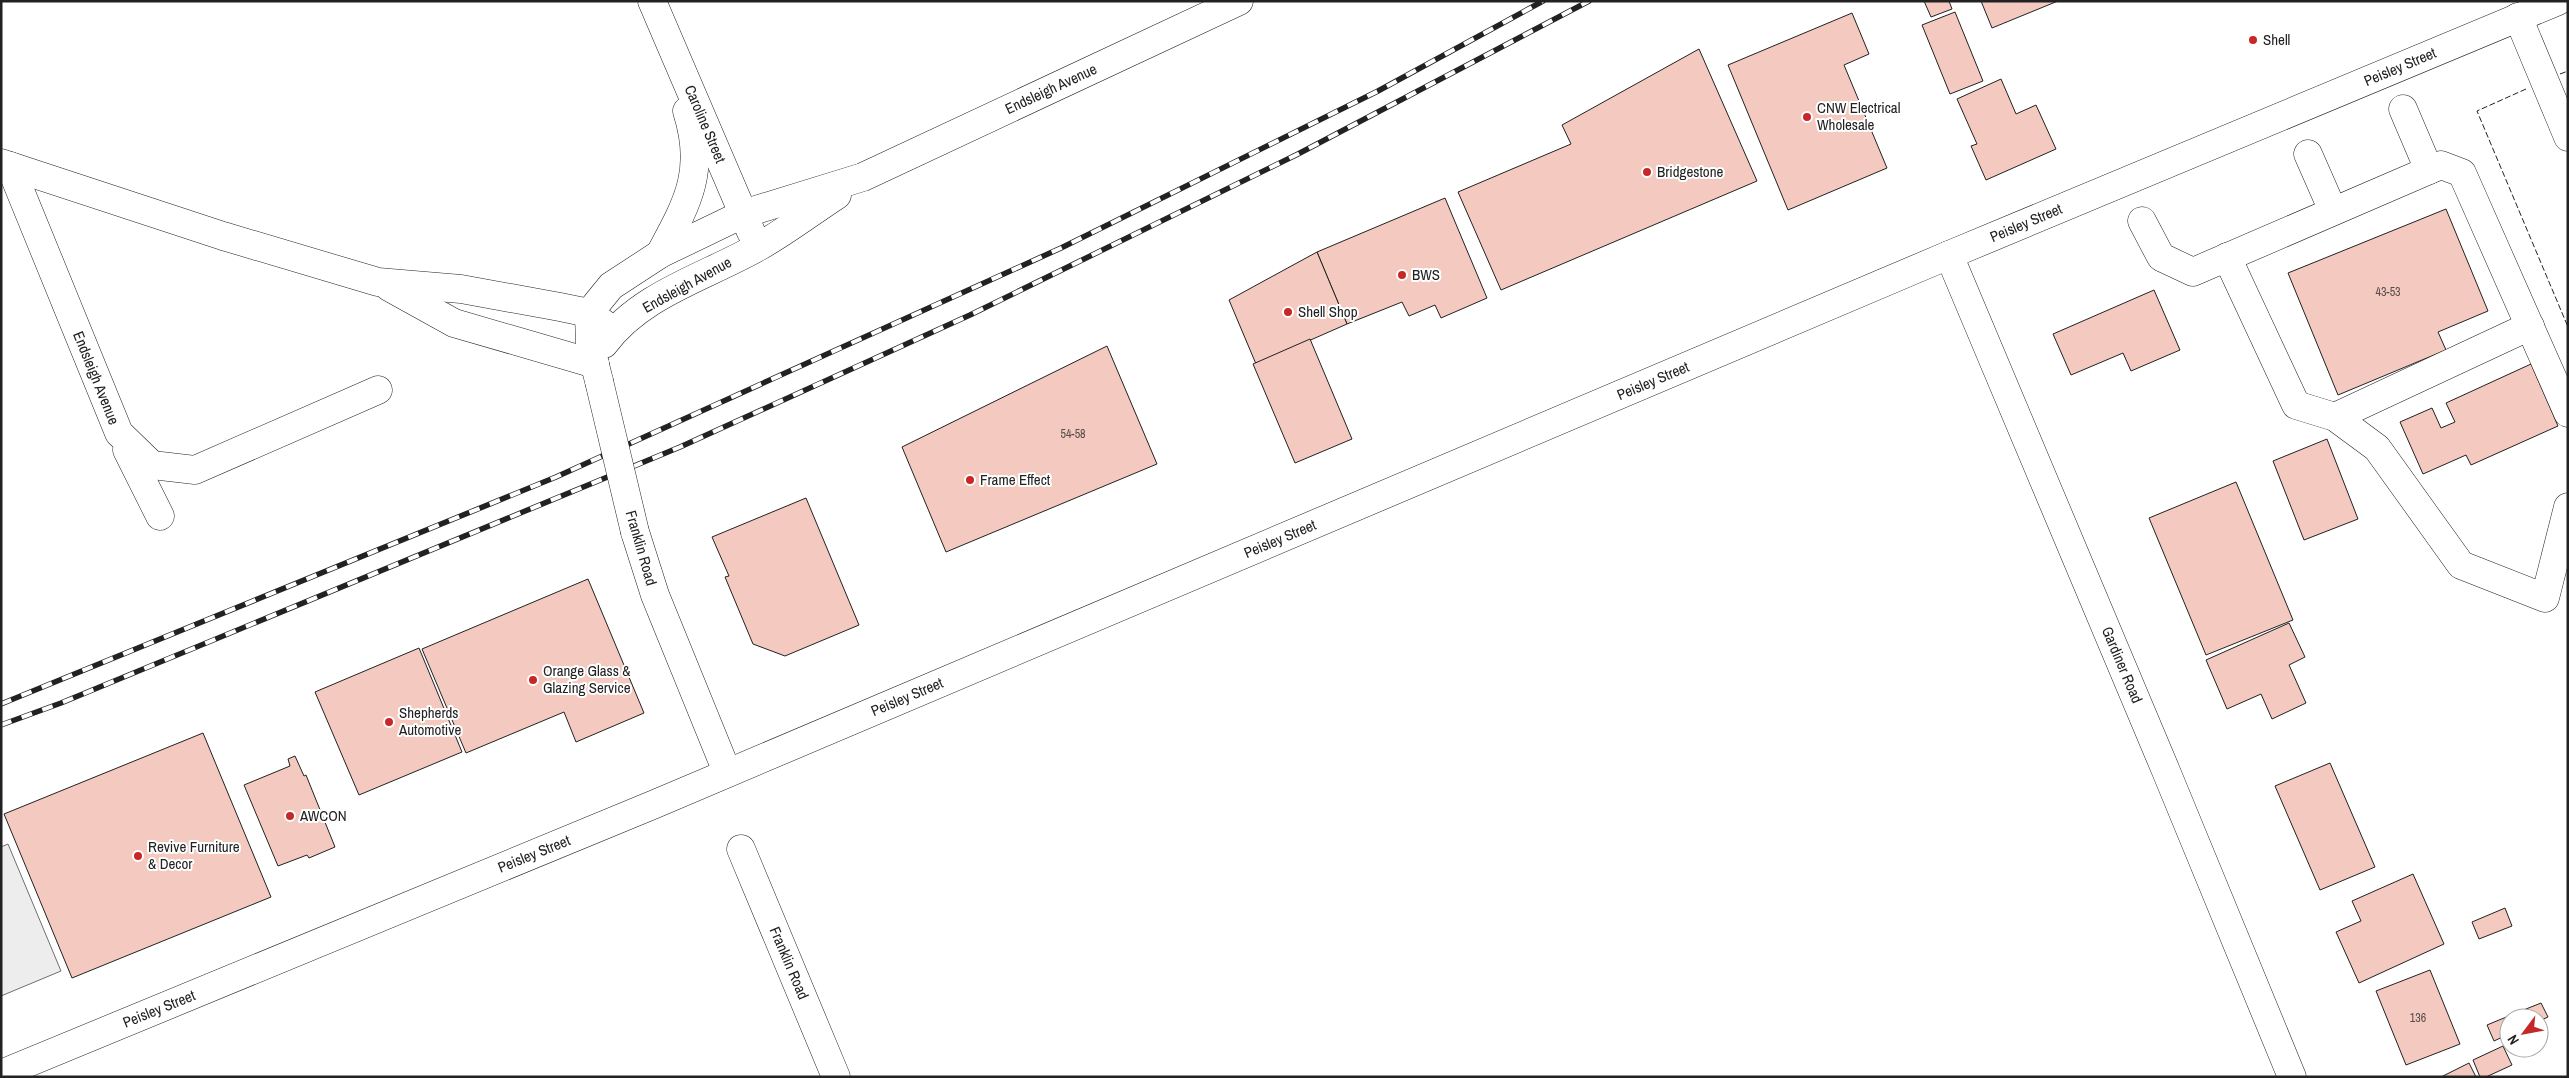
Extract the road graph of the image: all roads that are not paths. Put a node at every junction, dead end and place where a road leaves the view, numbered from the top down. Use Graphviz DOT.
graph roads {
  1 [pos="652,1"];
  2 [pos="1238,1"];
  3 [pos="2558,1"];
  4 [pos="2518,18"];
  5 [pos="2403,109"];
  6 [pos="2568,137"];
  7 [pos="2308,154"];
  8 [pos="6,165"];
  9 [pos="2429,170"];
  10 [pos="863,177"];
  11 [pos="2333,211"];
  12 [pos="743,214"];
  13 [pos="2142,221"];
  14 [pos="758,247"];
  15 [pos="660,254"];
  16 [pos="1948,255"];
  17 [pos="2227,257"];
  18 [pos="378,282"];
  19 [pos="589,313"];
  20 [pos="2530,326"];
  21 [pos="614,331"];
  22 [pos="597,372"];
  23 [pos="378,390"];
  24 [pos="2568,413"];
  25 [pos="2335,416"];
  26 [pos="119,433"];
  27 [pos="2568,507"];
  28 [pos="160,516"];
  29 [pos="727,772"];
  30 [pos="741,848"];
  31 [pos="1,1074"];
  32 [pos="836,1077"];
  33 [pos="2292,1077"];
  1 -- 12 [label="street, Caroline Street"];
  1 -- 15 [label="street, Caroline Street"];
  2 -- 10 [label="street, Endsleigh Avenue"];
  3 -- 4 [label="street, Peisley Street"];
  4 -- 6 [label="street"];
  4 -- 16 [label="street, Peisley Street"];
  5 -- 9 [label="street"];
  7 -- 11 [label="street"];
  8 -- 18 [label="street, Endsleigh Avenue"];
  8 -- 26 [label="street, Endsleigh Avenue"];
  9 -- 11 [label="street"];
  9 -- 20 [label="street"];
  10 -- 12 [label="street, Endsleigh Avenue"];
  10 -- 14 [label="street, Endsleigh Avenue"];
  11 -- 17 [label="street"];
  12 -- 14 [label="street, Caroline Street"];
  12 -- 15 [label="street, Endsleigh Avenue"];
  13 -- 17 [label="street"];
  14 -- 21 [label="street, Endsleigh Avenue"];
  15 -- 19 [label="street, Endsleigh Avenue"];
  16 -- 29 [label="street, Peisley Street"];
  16 -- 33 [label="street, Gardiner Road"];
  17 -- 25 [label="street"];
  18 -- 19 [label="street, Endsleigh Avenue"];
  18 -- 22 [label="street, Endsleigh Avenue"];
  19 -- 21 [label="street, Endsleigh Avenue"];
  19 -- 22 [label="street, Franklin Road"];
  20 -- 24 [label="street"];
  20 -- 25 [label="street"];
  21 -- 22 [label="street, Endsleigh Avenue"];
  22 -- 29 [label="street, Franklin Road, bridge"];
  23 -- 26 [label="street, Endsleigh Avenue"];
  25 -- 27 [label="street"];
  26 -- 28 [label="street"];
  29 -- 31 [label="street, Peisley Street"];
  30 -- 32 [label="street, Franklin Road"];
}
